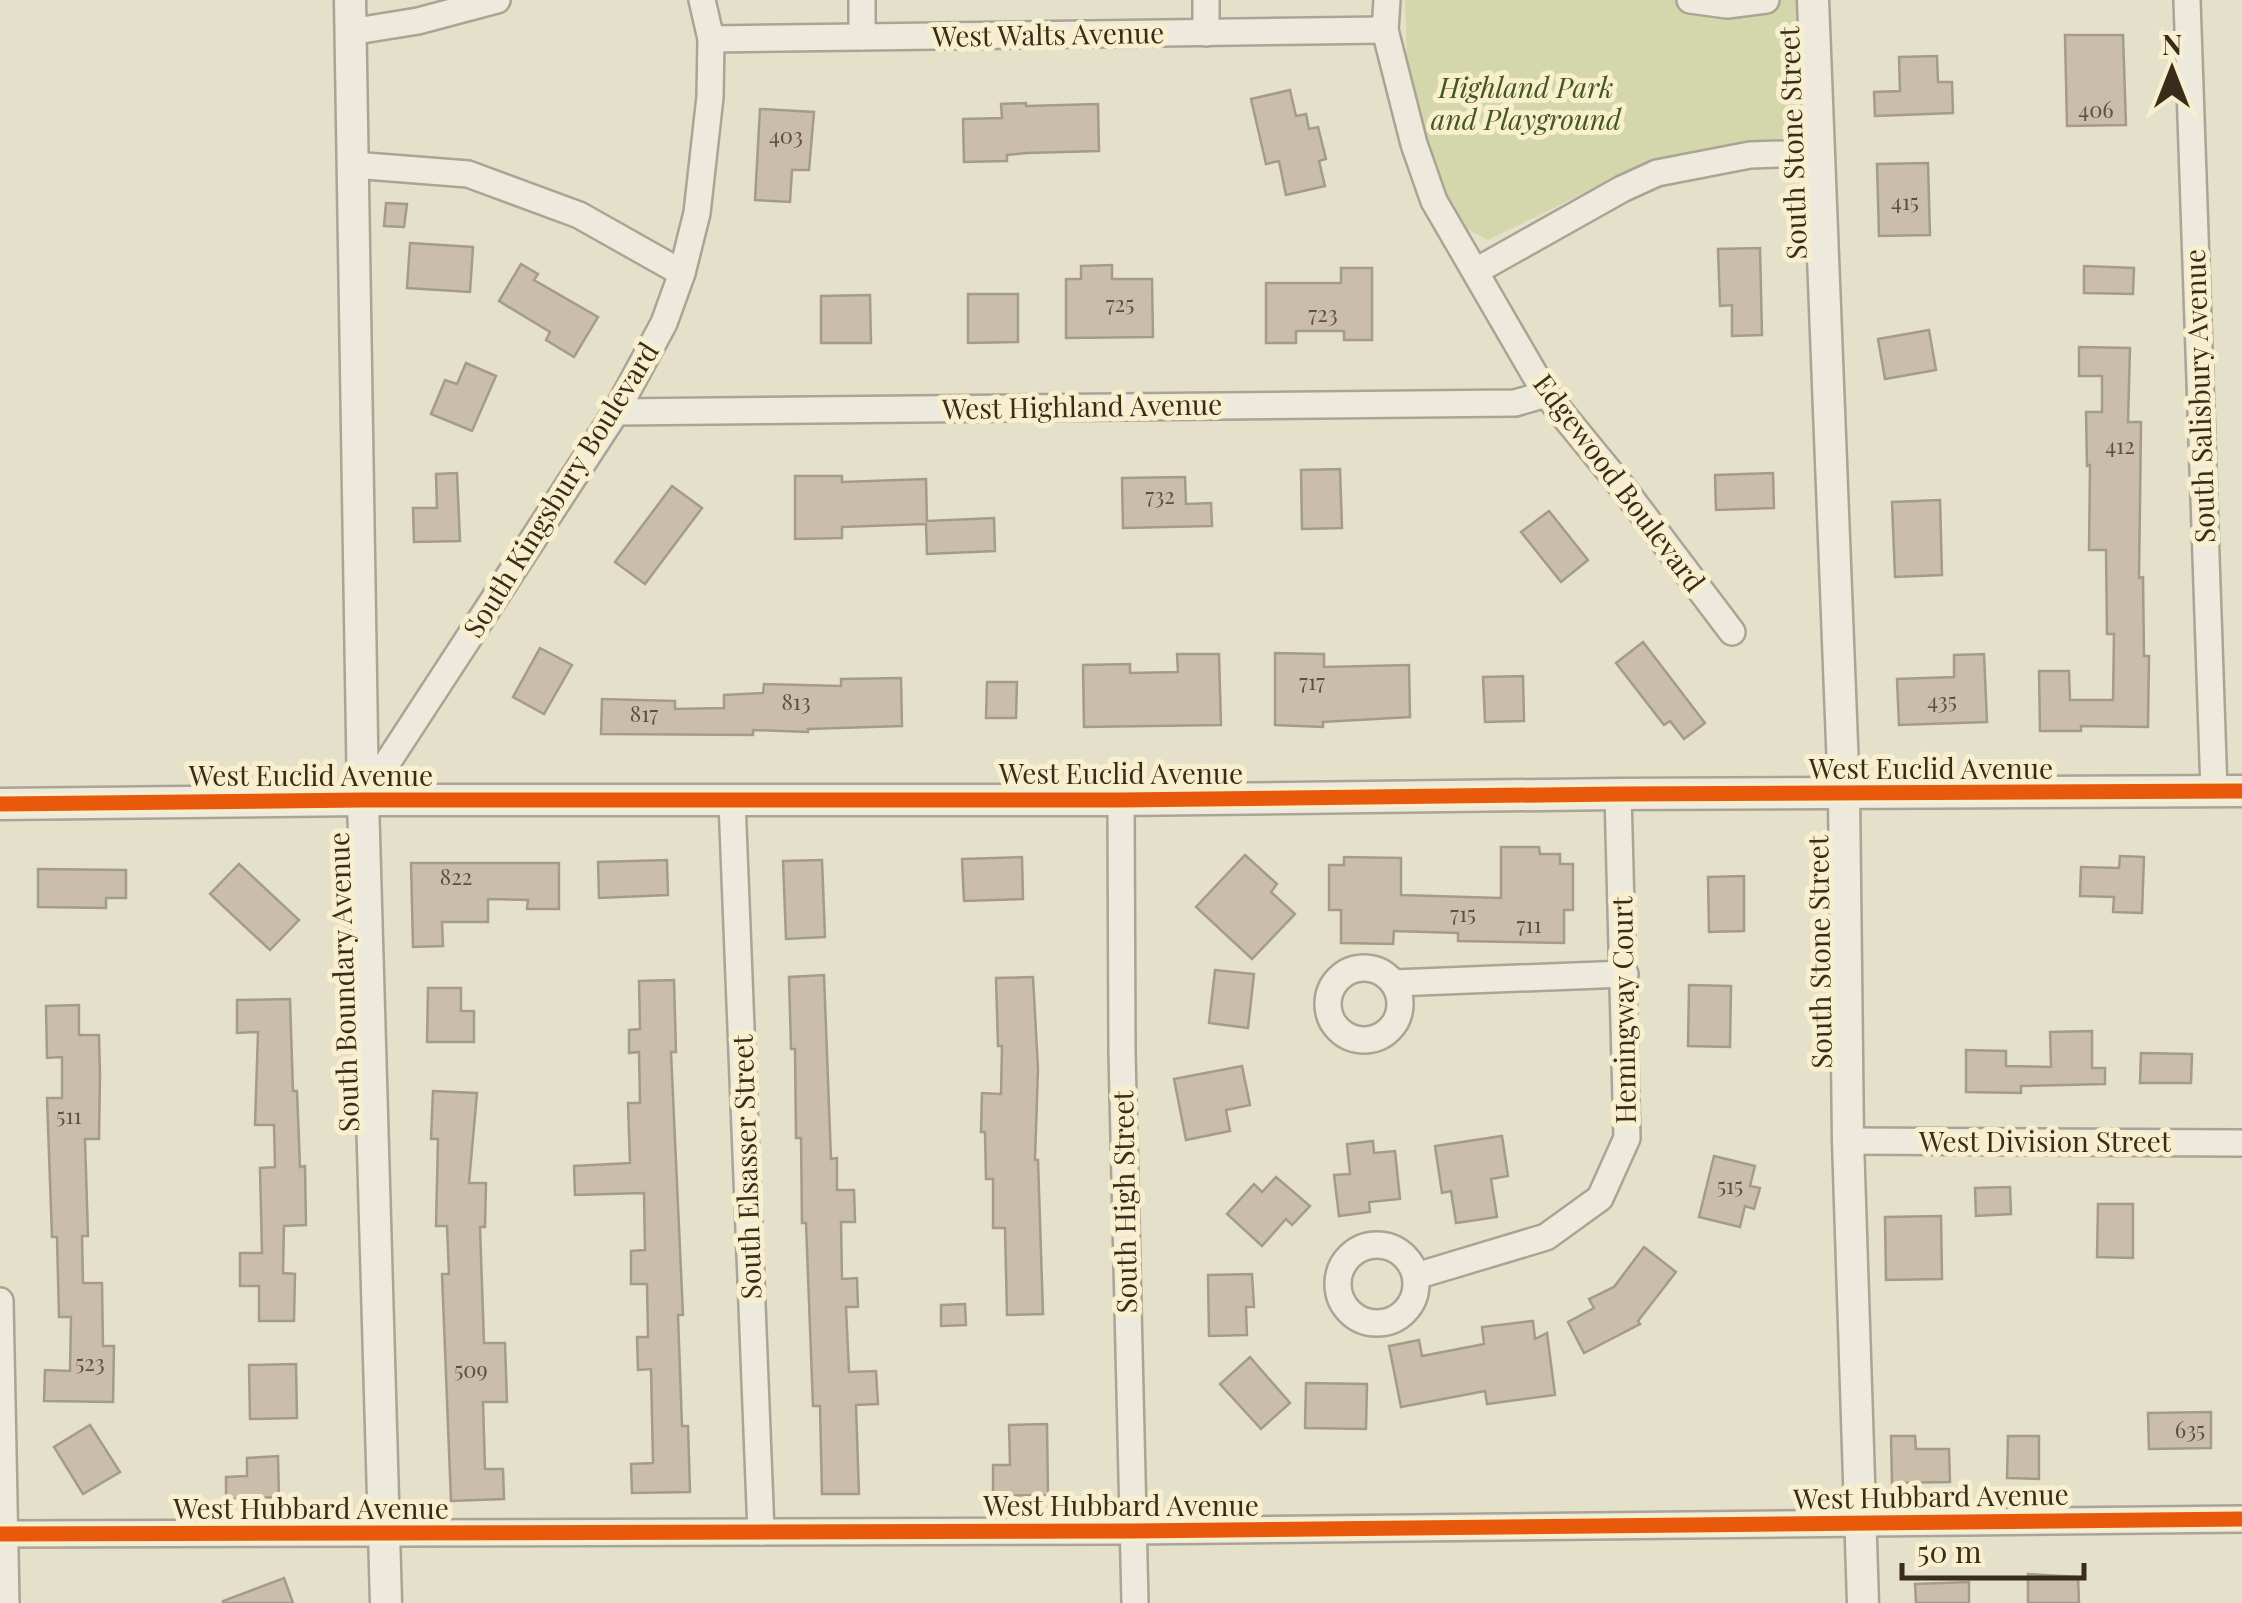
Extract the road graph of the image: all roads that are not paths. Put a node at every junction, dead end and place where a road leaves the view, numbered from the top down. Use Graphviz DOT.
graph roads {
  1 [pos="350,0"];
  2 [pos="497,0"];
  3 [pos="702,0"];
  4 [pos="862,0"];
  5 [pos="1206,0"];
  6 [pos="1387,0"];
  7 [pos="1690,0"];
  8 [pos="1766,0"];
  9 [pos="1813,0"];
  10 [pos="2187,0"];
  11 [pos="1385,30"];
  12 [pos="350,32"];
  13 [pos="1206,32"];
  14 [pos="862,37"];
  15 [pos="711,39"];
  16 [pos="1818,153"];
  17 [pos="354,165"];
  18 [pos="1476,271"];
  19 [pos="682,273"];
  20 [pos="1546,394"];
  21 [pos="616,412"];
  22 [pos="1732,632"];
  23 [pos="2228,791"];
  24 [pos="1618,794"];
  25 [pos="1844,795"];
  26 [pos="363,800"];
  27 [pos="1121,800"];
  28 [pos="732,801"];
  29 [pos="0,804"];
  30 [pos="1625,974"];
  31 [pos="1394,983"];
  32 [pos="1848,1140"];
  33 [pos="2242,1143"];
  34 [pos="1416,1276"];
  35 [pos="0,1301"];
  36 [pos="2242,1519"];
  37 [pos="1860,1523"];
  38 [pos="762,1532"];
  39 [pos="1133,1532"];
  40 [pos="2,1534"];
  41 [pos="384,1534"];
  42 [pos="6,1603"];
  43 [pos="386,1603"];
  44 [pos="1135,1603"];
  45 [pos="1863,1603"];
  1 -- 12 [label="street, South Boundary Avenue"];
  2 -- 12 [label="street"];
  3 -- 15 [label="street, South Kingsbury Boulevard"];
  4 -- 14 [label="street"];
  5 -- 13 [label="street"];
  6 -- 11 [label="street, Edgewood Boulevard"];
  7 -- 8 [label="street"];
  9 -- 16 [label="street, South Stone Street"];
  10 -- 23 [label="street, South Salisbury Avenue"];
  11 -- 13 [label="street, West Walts Avenue"];
  11 -- 18 [label="street, Edgewood Boulevard"];
  12 -- 17 [label="street, South Boundary Avenue"];
  13 -- 14 [label="street, West Walts Avenue"];
  14 -- 15 [label="street, West Walts Avenue"];
  15 -- 19 [label="street, South Kingsbury Boulevard"];
  16 -- 18 [label="street"];
  16 -- 25 [label="street, South Stone Street"];
  17 -- 19 [label="street"];
  17 -- 26 [label="street, South Boundary Avenue"];
  18 -- 20 [label="street, Edgewood Boulevard"];
  19 -- 21 [label="street, South Kingsbury Boulevard"];
  20 -- 21 [label="street, West Highland Avenue"];
  20 -- 22 [label="street, Edgewood Boulevard"];
  21 -- 26 [label="street, South Kingsbury Boulevard"];
  23 -- 25 [label="street, West Euclid Avenue"];
  24 -- 25 [label="street, West Euclid Avenue"];
  24 -- 27 [label="street, West Euclid Avenue"];
  24 -- 30 [label="street, Hemingway Court"];
  25 -- 32 [label="street, South Stone Street"];
  26 -- 28 [label="street, West Euclid Avenue"];
  26 -- 29 [label="street, West Euclid Avenue"];
  26 -- 41 [label="street, South Boundary Avenue"];
  27 -- 28 [label="street, West Euclid Avenue"];
  27 -- 39 [label="street, South High Street"];
  28 -- 38 [label="street, South Elsasser Street"];
  30 -- 31 [label="street"];
  30 -- 34 [label="street, Hemingway Court"];
  32 -- 33 [label="street, West Division Street"];
  32 -- 37 [label="street, South Stone Street"];
  35 -- 40 [label="street"];
  36 -- 37 [label="street, West Hubbard Avenue"];
  37 -- 39 [label="street, West Hubbard Avenue"];
  37 -- 45 [label="street, South Stone Street"];
  38 -- 39 [label="street, West Hubbard Avenue"];
  38 -- 41 [label="street, West Hubbard Avenue"];
  39 -- 44 [label="street, South High Street"];
  40 -- 41 [label="street, West Hubbard Avenue"];
  40 -- 42 [label="street"];
  41 -- 43 [label="street, South Boundary Avenue"];
}
